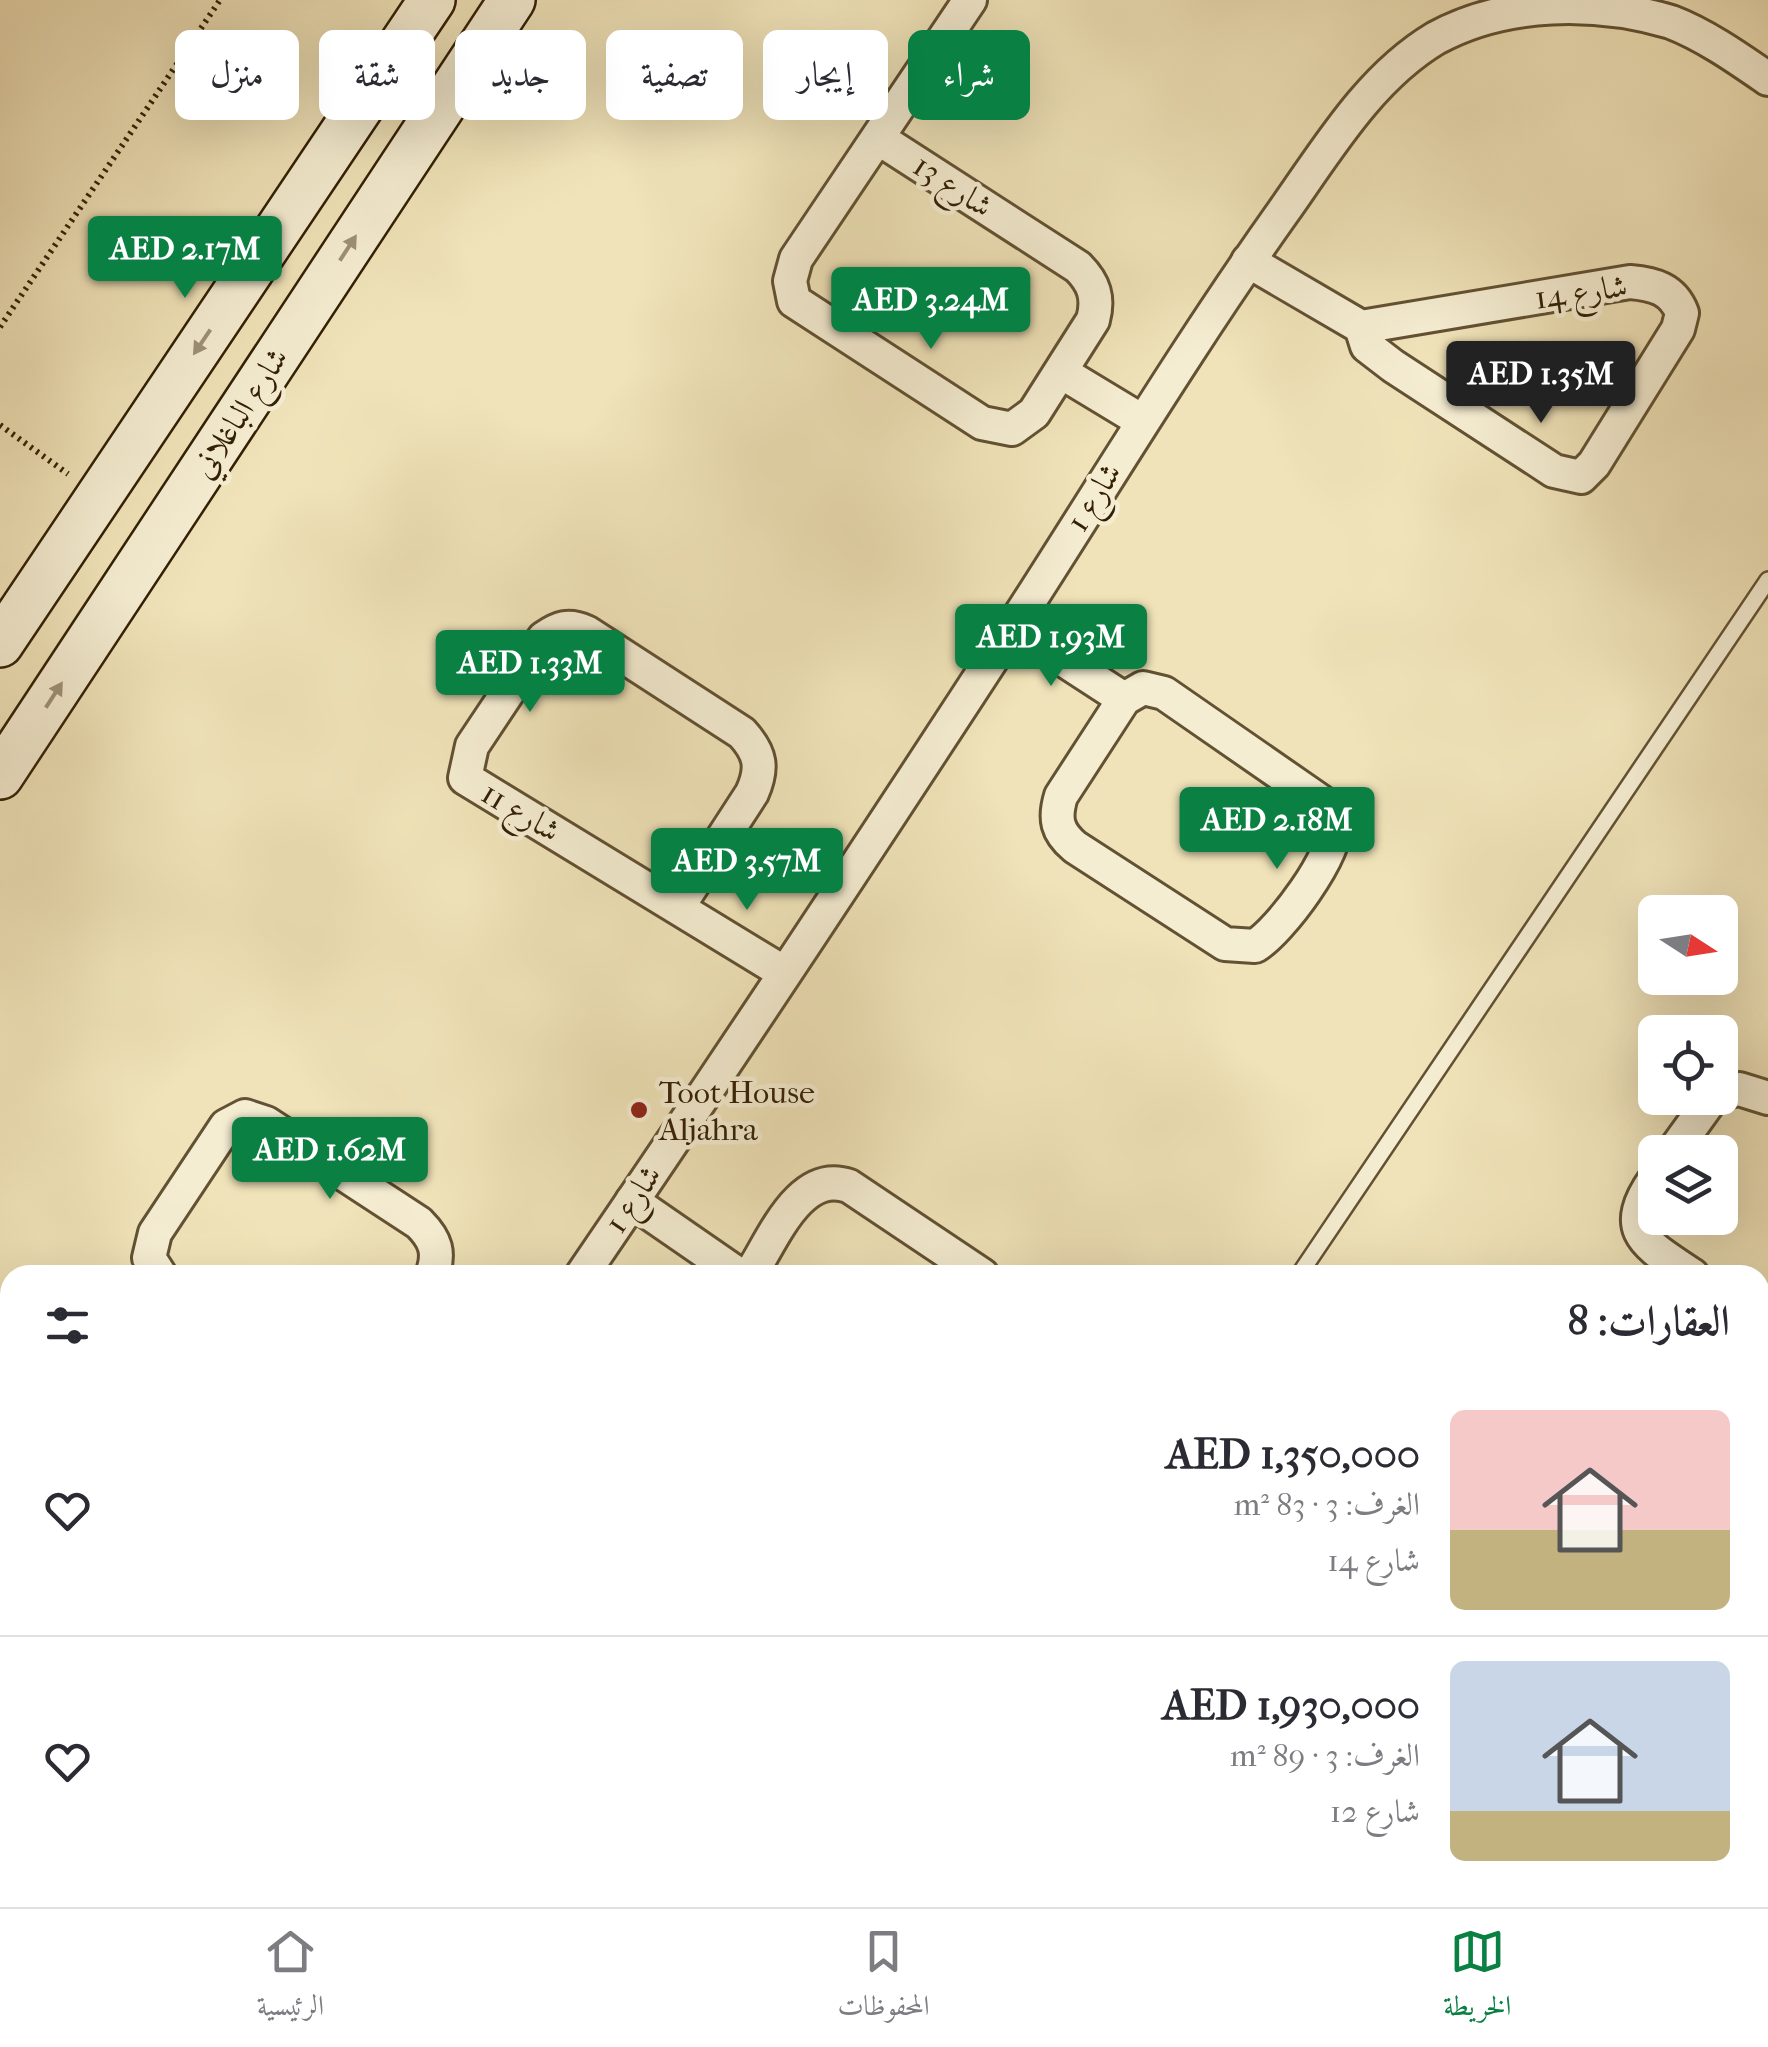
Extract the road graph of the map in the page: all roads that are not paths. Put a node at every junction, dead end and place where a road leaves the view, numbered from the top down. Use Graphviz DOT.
graph roads {
  1 [pos="432,0"];
  2 [pos="512,0"];
  3 [pos="970,0"];
  4 [pos="1768,79"];
  5 [pos="878,138"];
  6 [pos="1248,261"];
  7 [pos="1361,327"];
  8 [pos="1061,372"];
  9 [pos="1142,421"];
  10 [pos="1768,580"];
  11 [pos="1013,627"];
  12 [pos="0,644"];
  13 [pos="1124,700"];
  14 [pos="0,776"];
  15 [pos="678,907"];
  16 [pos="783,972"];
  17 [pos="1738,1089"];
  18 [pos="1768,1098"];
  19 [pos="632,1201"];
  20 [pos="1643,1235"];
  21 [pos="154,1265"];
  22 [pos="436,1265"];
  23 [pos="589,1265"];
  24 [pos="724,1265"];
  25 [pos="756,1265"];
  26 [pos="967,1265"];
  27 [pos="1306,1265"];
  28 [pos="1678,1265"];
  1 -- 12 [label="main road, one-way"];
  14 -- 2 [label="main road, شارع الباغلاني, one-way"];
  3 -- 5 [label="street, شارع 13"];
  4 -- 6 [label="street, شارع 1"];
  5 -- 8 [label="street, شارع 13"];
  5 -- 8 [label="street, شارع 13"];
  6 -- 7 [label="street, شارع 14"];
  6 -- 9 [label="street, شارع 1"];
  7 -- 7 [label="street, شارع 14"];
  8 -- 9 [label="street"];
  9 -- 11 [label="street, شارع 1"];
  10 -- 27 [label="lane"];
  11 -- 13 [label="street"];
  11 -- 16 [label="street, شارع 1"];
  13 -- 13 [label="street"];
  15 -- 15 [label="street, شارع 11"];
  15 -- 16 [label="street, شارع 11"];
  16 -- 19 [label="street, شارع 1"];
  17 -- 18 [label="street"];
  19 -- 23 [label="street, شارع 1"];
  19 -- 24 [label="street"];
  20 -- 28 [label="street"];
  21 -- 22 [label="street"];
  25 -- 26 [label="street"];
}
